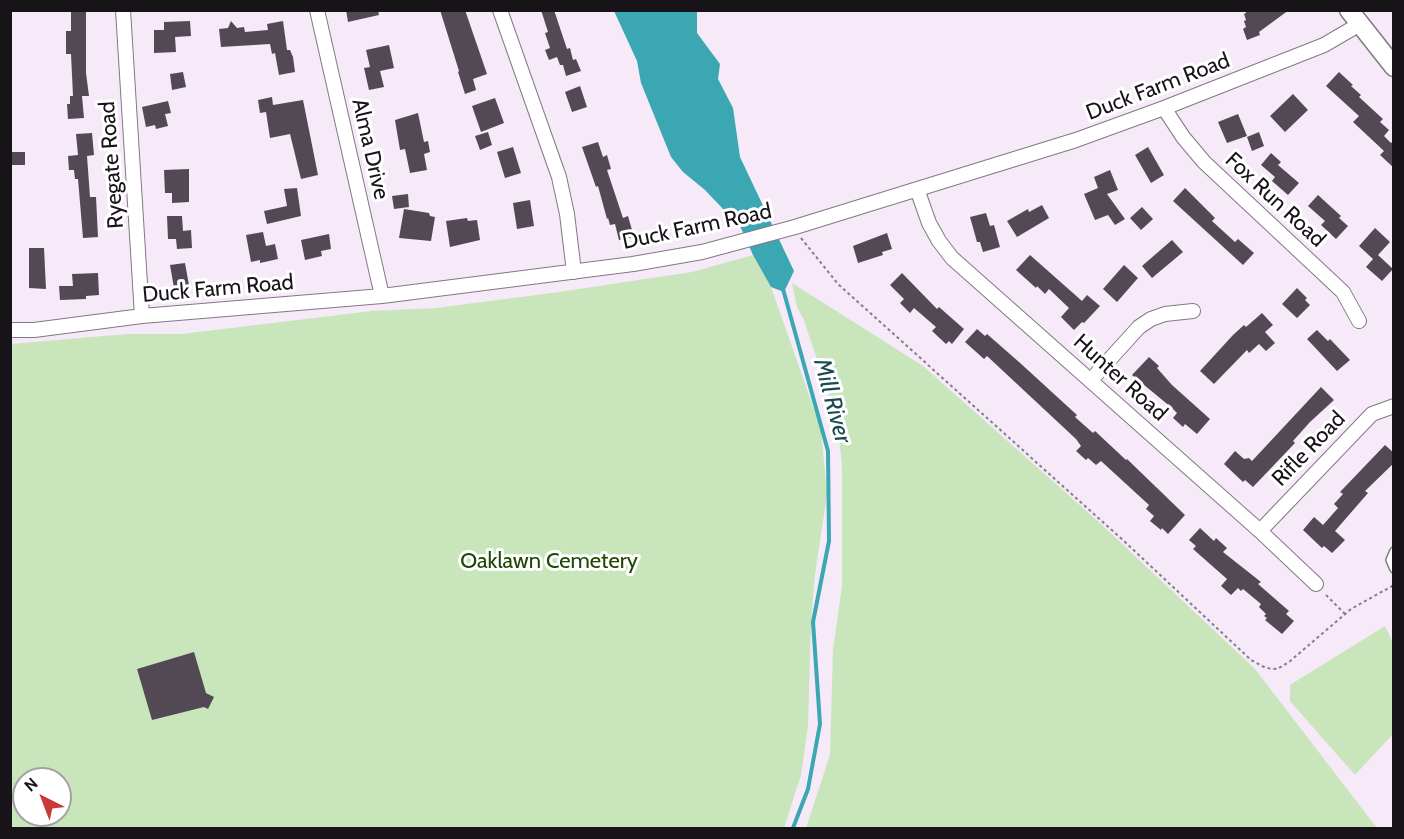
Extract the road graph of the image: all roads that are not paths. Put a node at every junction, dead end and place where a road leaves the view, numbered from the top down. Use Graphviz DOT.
graph roads {
  1 [pos="123,10"];
  2 [pos="317,10"];
  3 [pos="500,10"];
  4 [pos="1354,17"];
  5 [pos="1394,67"];
  6 [pos="1164,108"];
  7 [pos="917,189"];
  8 [pos="574,272"];
  9 [pos="382,296"];
  10 [pos="1193,311"];
  11 [pos="142,316"];
  12 [pos="1359,321"];
  13 [pos="10,330"];
  14 [pos="1091,380"];
  15 [pos="1394,406"];
  16 [pos="1260,531"];
  17 [pos="1394,551"];
  18 [pos="1394,569"];
  19 [pos="1316,584"];
  1 -- 11 [label="street, Ryegate Road"];
  2 -- 9 [label="street, Alma Drive"];
  3 -- 8 [label="street"];
  4 -- 5 [label="main road"];
  4 -- 6 [label="street, Duck Farm Road"];
  6 -- 7 [label="street, Duck Farm Road"];
  6 -- 12 [label="street, Fox Run Road"];
  7 -- 8 [label="street, Duck Farm Road"];
  7 -- 14 [label="street, Hunter Road"];
  8 -- 9 [label="street, Duck Farm Road"];
  9 -- 11 [label="street, Duck Farm Road"];
  10 -- 14 [label="street"];
  11 -- 13 [label="street, Duck Farm Road"];
  14 -- 16 [label="street, Hunter Road"];
  15 -- 16 [label="street, Rifle Road"];
  16 -- 19 [label="street, Hunter Road"];
  17 -- 18 [label="lane"];
}
